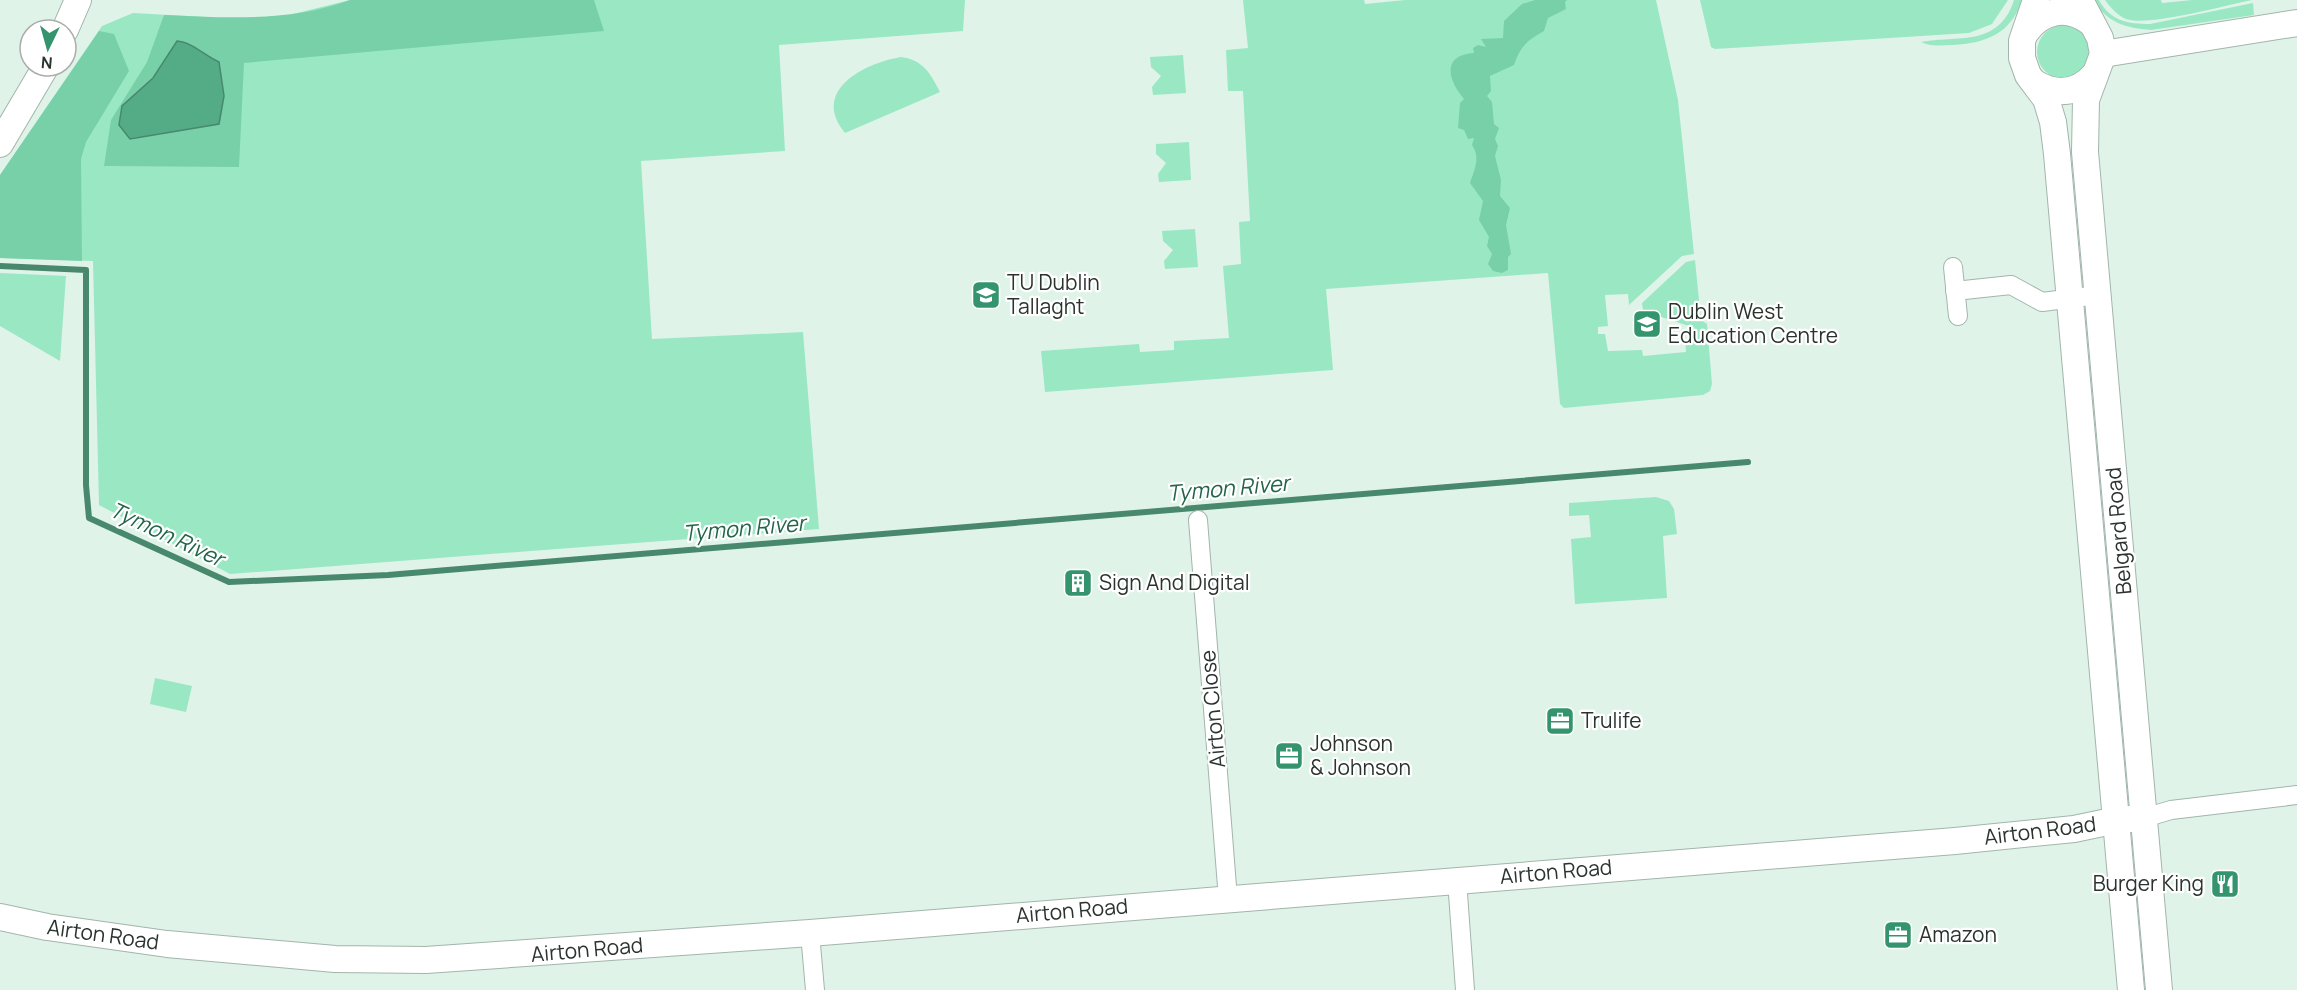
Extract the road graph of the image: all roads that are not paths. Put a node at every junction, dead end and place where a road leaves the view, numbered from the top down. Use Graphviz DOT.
graph roads {
  1 [pos="78,0"];
  2 [pos="2036,0"];
  3 [pos="2085,11"];
  4 [pos="70,18"];
  5 [pos="2297,23"];
  6 [pos="2025,33"];
  7 [pos="2099,64"];
  8 [pos="39,78"];
  9 [pos="2035,83"];
  10 [pos="0,144"];
  11 [pos="1953,267"];
  12 [pos="1955,291"];
  13 [pos="2098,295"];
  14 [pos="2070,298"];
  15 [pos="1958,316"];
  16 [pos="1198,520"];
  17 [pos="2297,795"];
  18 [pos="2144,818"];
  19 [pos="2117,820"];
  20 [pos="1457,880"];
  21 [pos="1228,899"];
  22 [pos="0,917"];
  23 [pos="810,933"];
  24 [pos="815,990"];
  25 [pos="1465,990"];
  26 [pos="2132,990"];
  27 [pos="2159,990"];
  1 -- 4 [label="street"];
  2 -- 6 [label="street, Belgard Road"];
  3 -- 6 [label="street"];
  3 -- 7 [label="street"];
  5 -- 7 [label="street"];
  6 -- 9 [label="street, Belgard Road"];
  7 -- 9 [label="street"];
  7 -- 13 [label="street, Belgard Road"];
  8 -- 10 [label="street"];
  9 -- 14 [label="street, Belgard Road"];
  11 -- 12 [label="street"];
  12 -- 14 [label="street"];
  12 -- 15 [label="street"];
  13 -- 14 [label="street"];
  13 -- 18 [label="street, Belgard Road"];
  14 -- 19 [label="street, Belgard Road"];
  16 -- 21 [label="street, Airton Close"];
  17 -- 18 [label="street"];
  18 -- 19 [label="street, Airton Road"];
  18 -- 27 [label="street, Belgard Road"];
  19 -- 20 [label="street, Airton Road"];
  19 -- 26 [label="street, Belgard Road"];
  20 -- 21 [label="street, Airton Road"];
  20 -- 25 [label="street"];
  21 -- 23 [label="street, Airton Road"];
  22 -- 23 [label="street, Airton Road"];
  23 -- 24 [label="street"];
}
